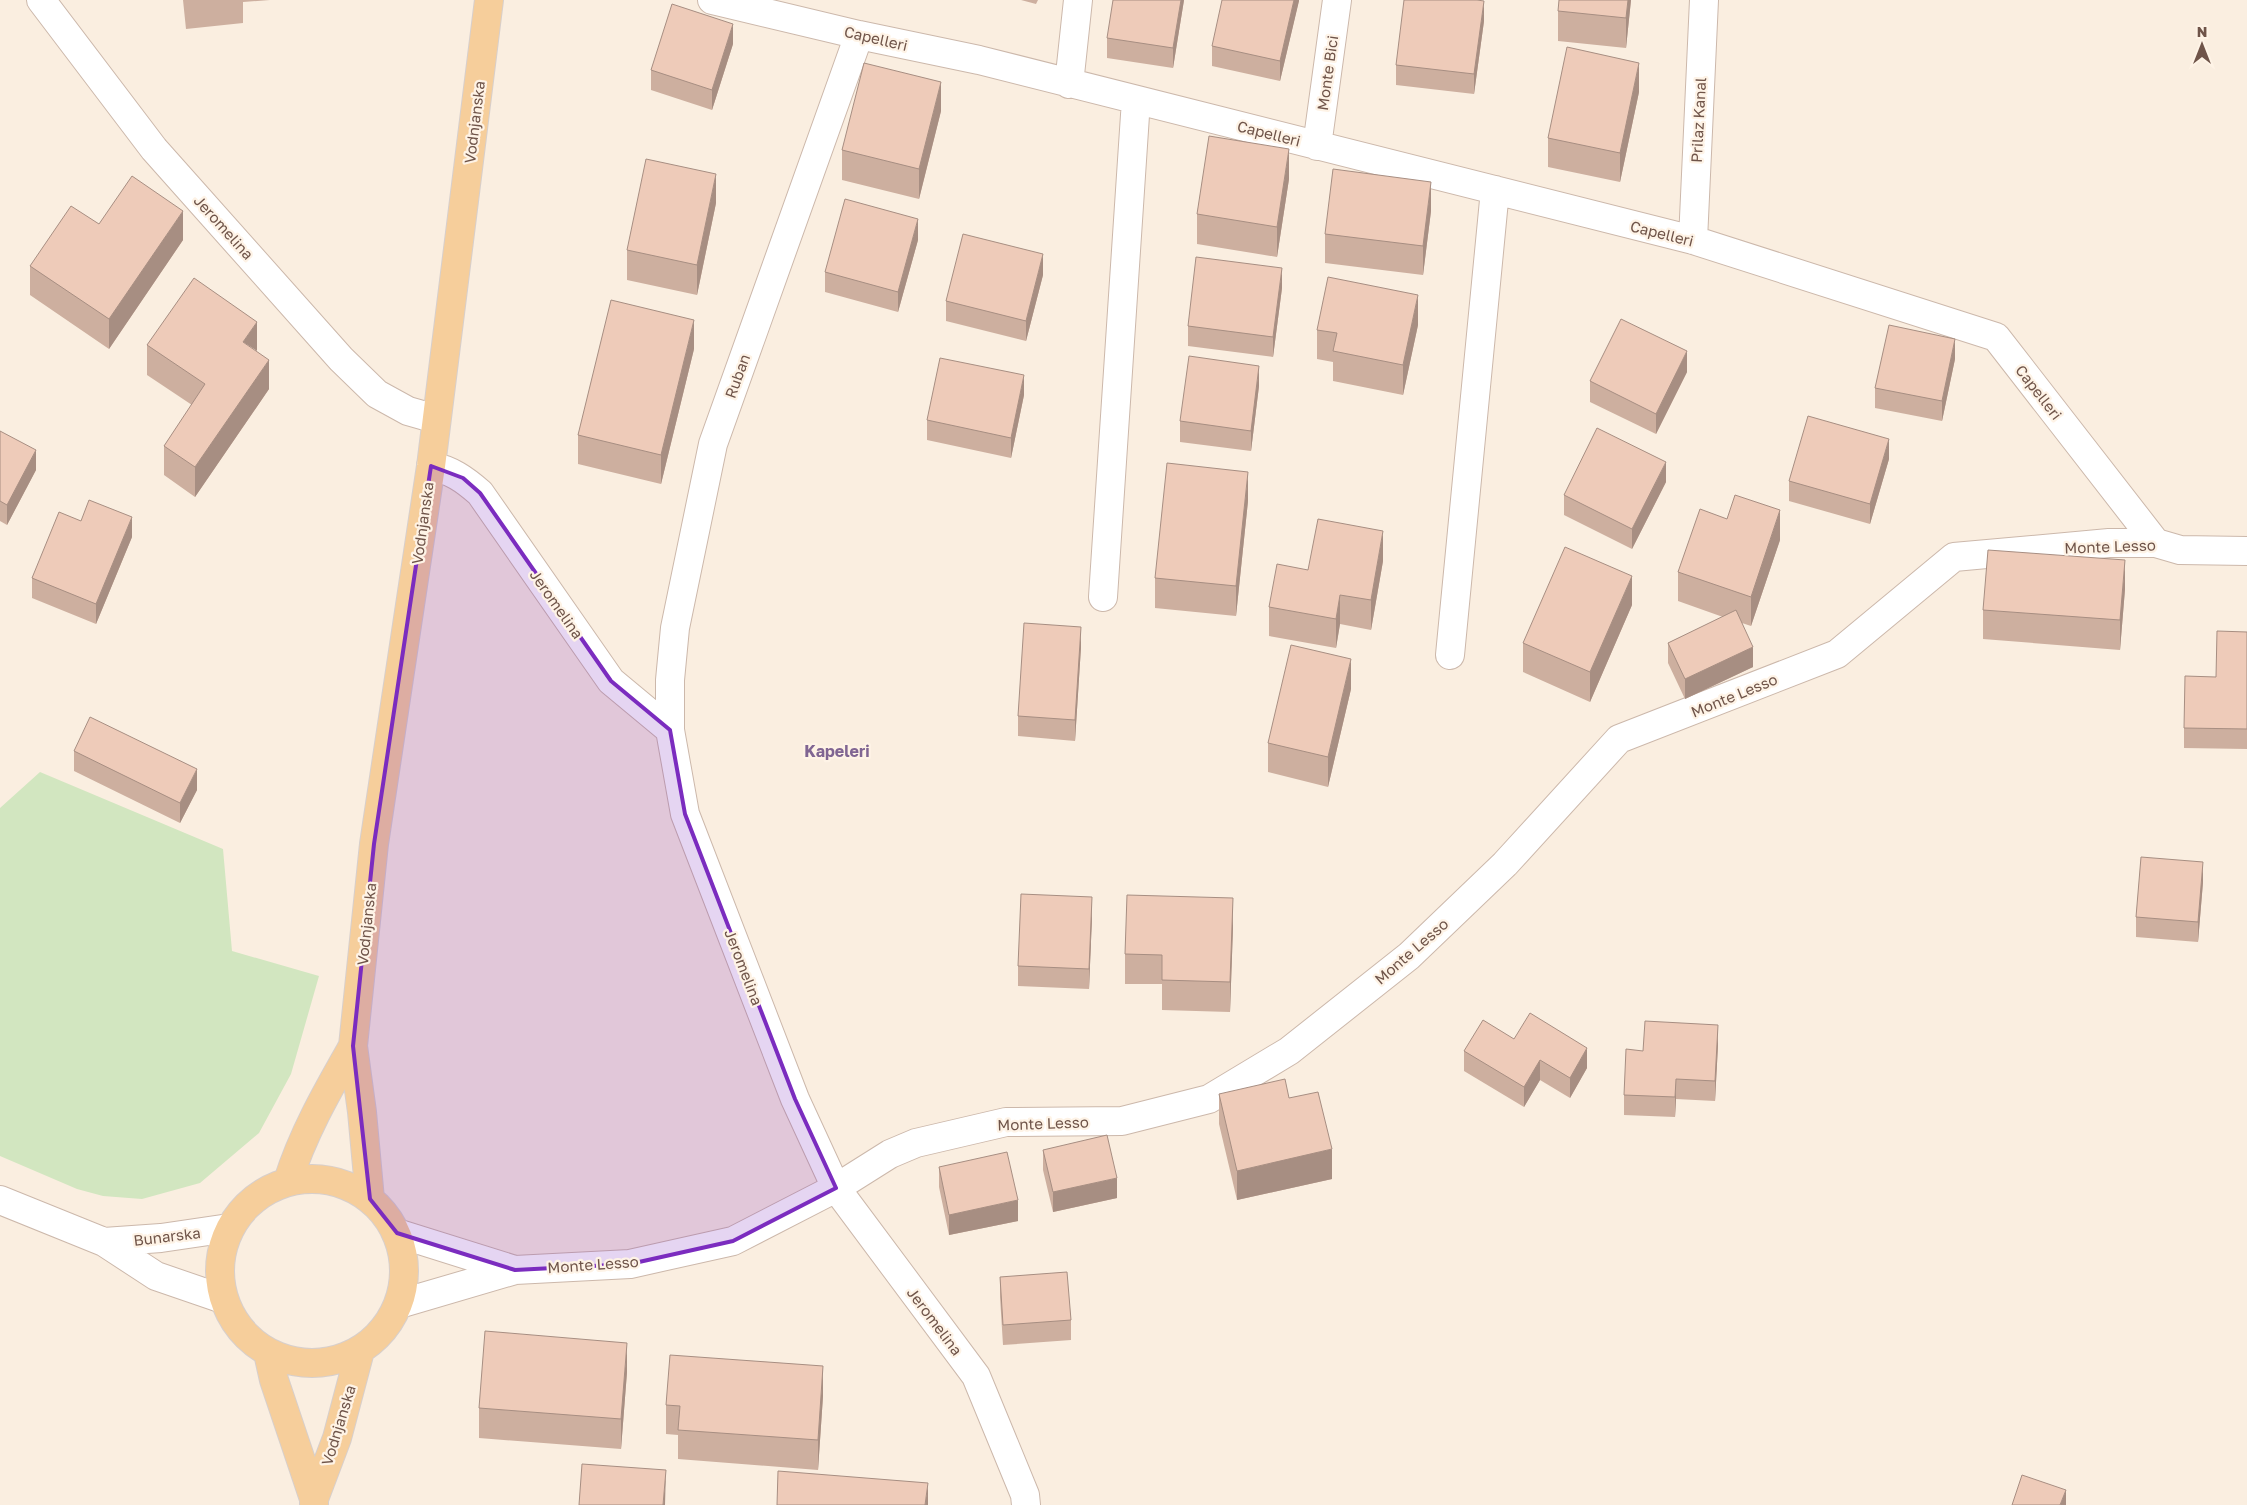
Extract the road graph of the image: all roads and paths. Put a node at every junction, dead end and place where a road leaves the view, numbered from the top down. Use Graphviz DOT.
graph roads {
  1 [pos="41,0"];
  2 [pos="490,0"];
  3 [pos="712,0"];
  4 [pos="1078,0"];
  5 [pos="1337,0"];
  6 [pos="1704,0"];
  7 [pos="804,10"];
  8 [pos="859,35"];
  9 [pos="1069,84"];
  10 [pos="1136,100"];
  11 [pos="1317,146"];
  12 [pos="1495,190"];
  13 [pos="1693,240"];
  14 [pos="436,419"];
  15 [pos="431,466"];
  16 [pos="2156,543"];
  17 [pos="2247,551"];
  18 [pos="1103,597"];
  19 [pos="1450,654"];
  20 [pos="670,730"];
  21 [pos="352,1046"];
  22 [pos="288,1181"];
  23 [pos="836,1188"];
  24 [pos="370,1198"];
  25 [pos="0,1200"];
  26 [pos="230,1228"];
  27 [pos="397,1233"];
  28 [pos="104,1242"];
  29 [pos="515,1270"];
  30 [pos="223,1299"];
  31 [pos="399,1304"];
  32 [pos="360,1351"];
  33 [pos="268,1353"];
  34 [pos="314,1502"];
  35 [pos="1026,1505"];
  1 -- 14 [label="street, Jeromelina"];
  2 -- 14 [label="main road, Vodnjanska"];
  3 -- 7 [label="street, Capelleri"];
  4 -- 9 [label="street"];
  5 -- 11 [label="street, Monte Bici"];
  6 -- 13 [label="street, Prilaz Kanal"];
  7 -- 8 [label="street, Capelleri"];
  8 -- 9 [label="street, Capelleri"];
  8 -- 20 [label="street, Ruban"];
  9 -- 10 [label="street, Capelleri"];
  10 -- 11 [label="street, Capelleri"];
  10 -- 18 [label="street"];
  11 -- 12 [label="street, Capelleri"];
  12 -- 13 [label="street, Capelleri"];
  12 -- 19 [label="street"];
  13 -- 16 [label="street, Capelleri"];
  14 -- 15 [label="main road, Vodnjanska"];
  15 -- 20 [label="street, Jeromelina"];
  15 -- 21 [label="main road, Vodnjanska"];
  16 -- 17 [label="street, Monte Lesso"];
  16 -- 23 [label="street, Monte Lesso"];
  20 -- 23 [label="street, Jeromelina"];
  21 -- 22 [label="main road, Vodnjanska"];
  21 -- 24 [label="main road, Vodnjanska"];
  22 -- 24 [label="main road"];
  22 -- 26 [label="main road"];
  23 -- 29 [label="street, Monte Lesso"];
  23 -- 35 [label="street, Jeromelina"];
  24 -- 27 [label="main road"];
  25 -- 28 [label="street, Bunarska"];
  26 -- 28 [label="street, Bunarska"];
  26 -- 30 [label="main road"];
  27 -- 29 [label="street, Monte Lesso"];
  27 -- 31 [label="main road"];
  28 -- 30 [label="street, Bunarska"];
  29 -- 31 [label="street, Monte Lesso"];
  30 -- 33 [label="main road"];
  31 -- 32 [label="main road"];
  32 -- 33 [label="main road"];
  32 -- 34 [label="main road, Vodnjanska"];
  33 -- 34 [label="main road, Vodnjanska"];
}
